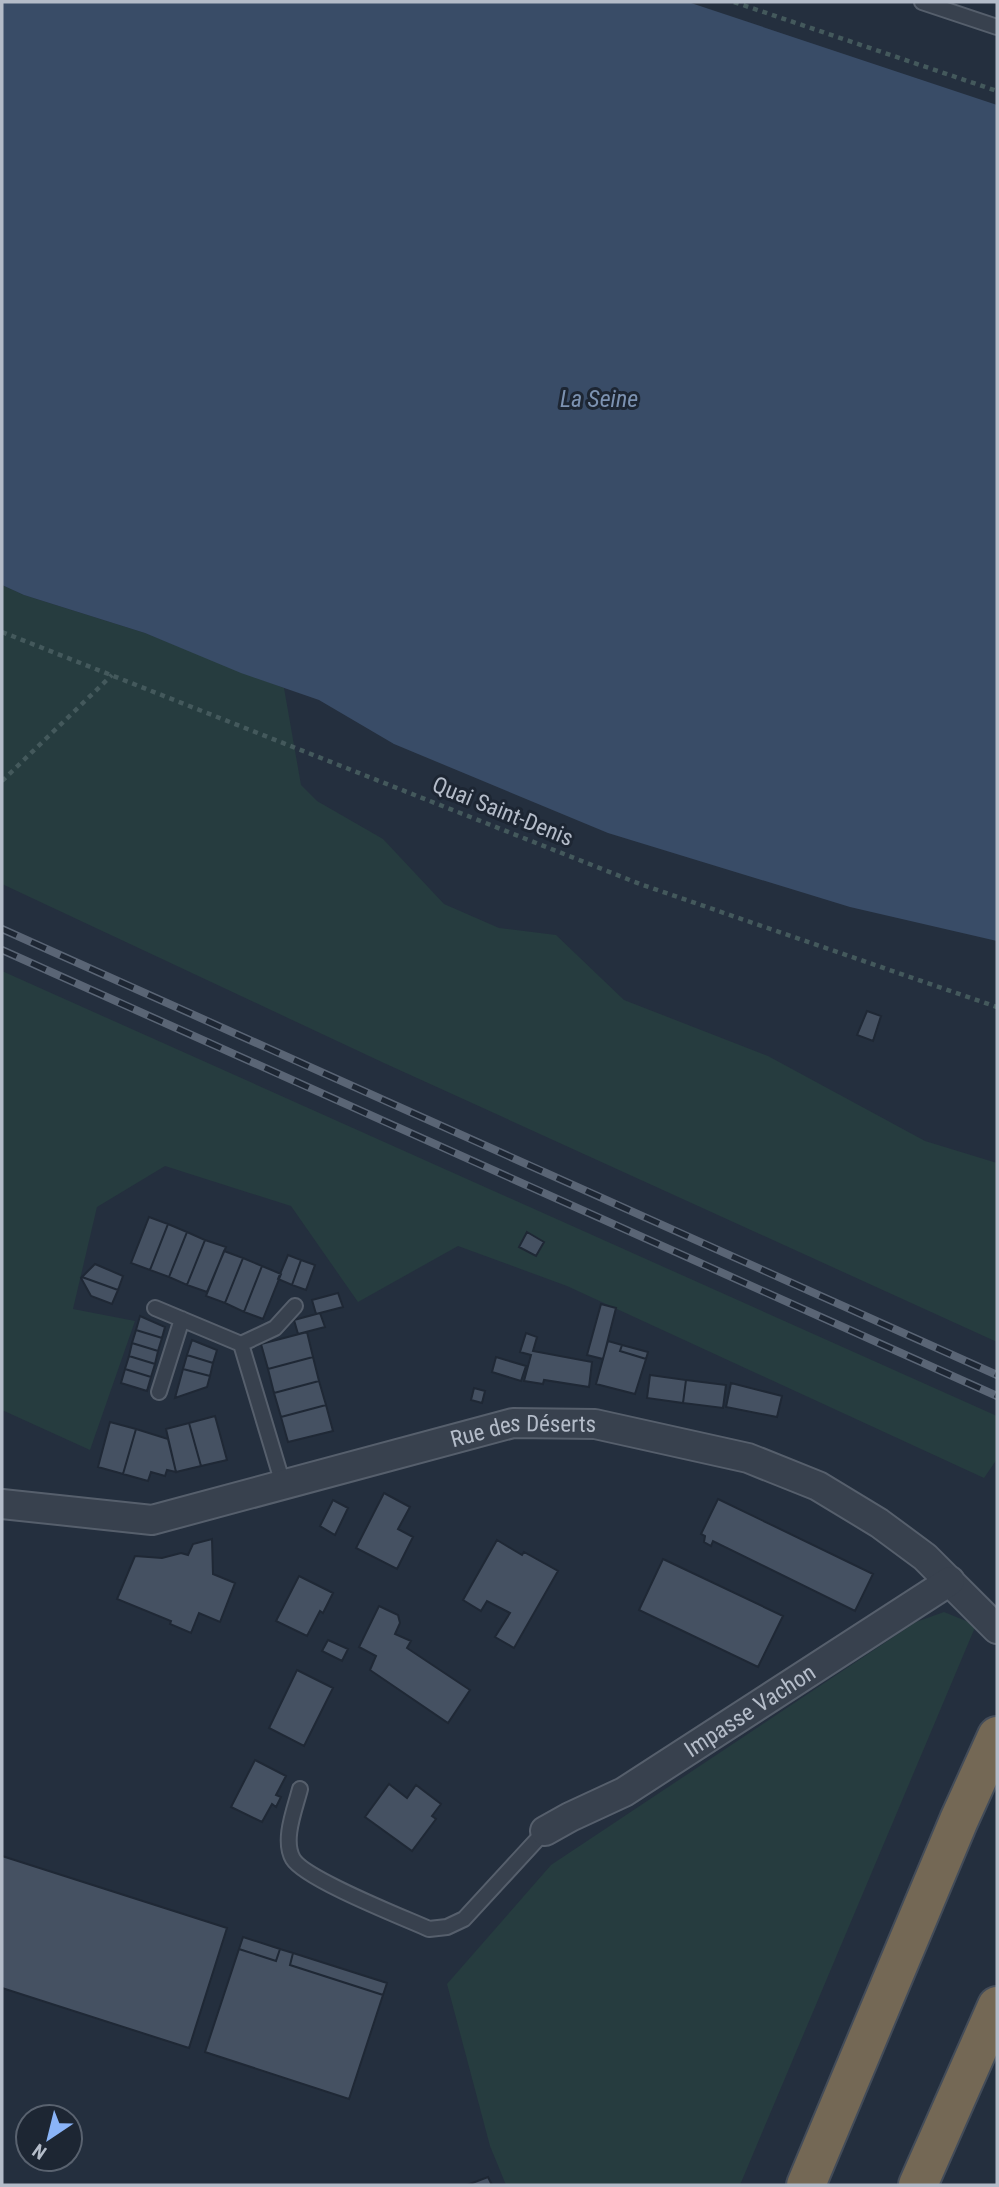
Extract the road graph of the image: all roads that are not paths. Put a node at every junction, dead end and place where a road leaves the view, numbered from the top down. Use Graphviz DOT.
graph roads {
  1 [pos="922,2"];
  2 [pos="997,27"];
  3 [pos="295,1306"];
  4 [pos="155,1308"];
  5 [pos="182,1319"];
  6 [pos="240,1344"];
  7 [pos="159,1392"];
  8 [pos="283,1485"];
  9 [pos="2,1504"];
  10 [pos="950,1581"];
  11 [pos="997,1629"];
  12 [pos="997,1736"];
  13 [pos="300,1789"];
  14 [pos="545,1831"];
  15 [pos="997,2006"];
  16 [pos="806,2185"];
  17 [pos="918,2185"];
  1 -- 2 [label="lane"];
  3 -- 6 [label="lane"];
  4 -- 5 [label="lane"];
  5 -- 6 [label="lane"];
  5 -- 7 [label="lane"];
  6 -- 8 [label="lane"];
  8 -- 9 [label="street, Rue des Déserts"];
  8 -- 10 [label="street, Rue des Déserts"];
  10 -- 11 [label="street, Rue des Déserts"];
  10 -- 14 [label="street, Impasse Vachon"];
  12 -- 16 [label="highway"];
  13 -- 14 [label="lane"];
  15 -- 17 [label="highway"];
}
